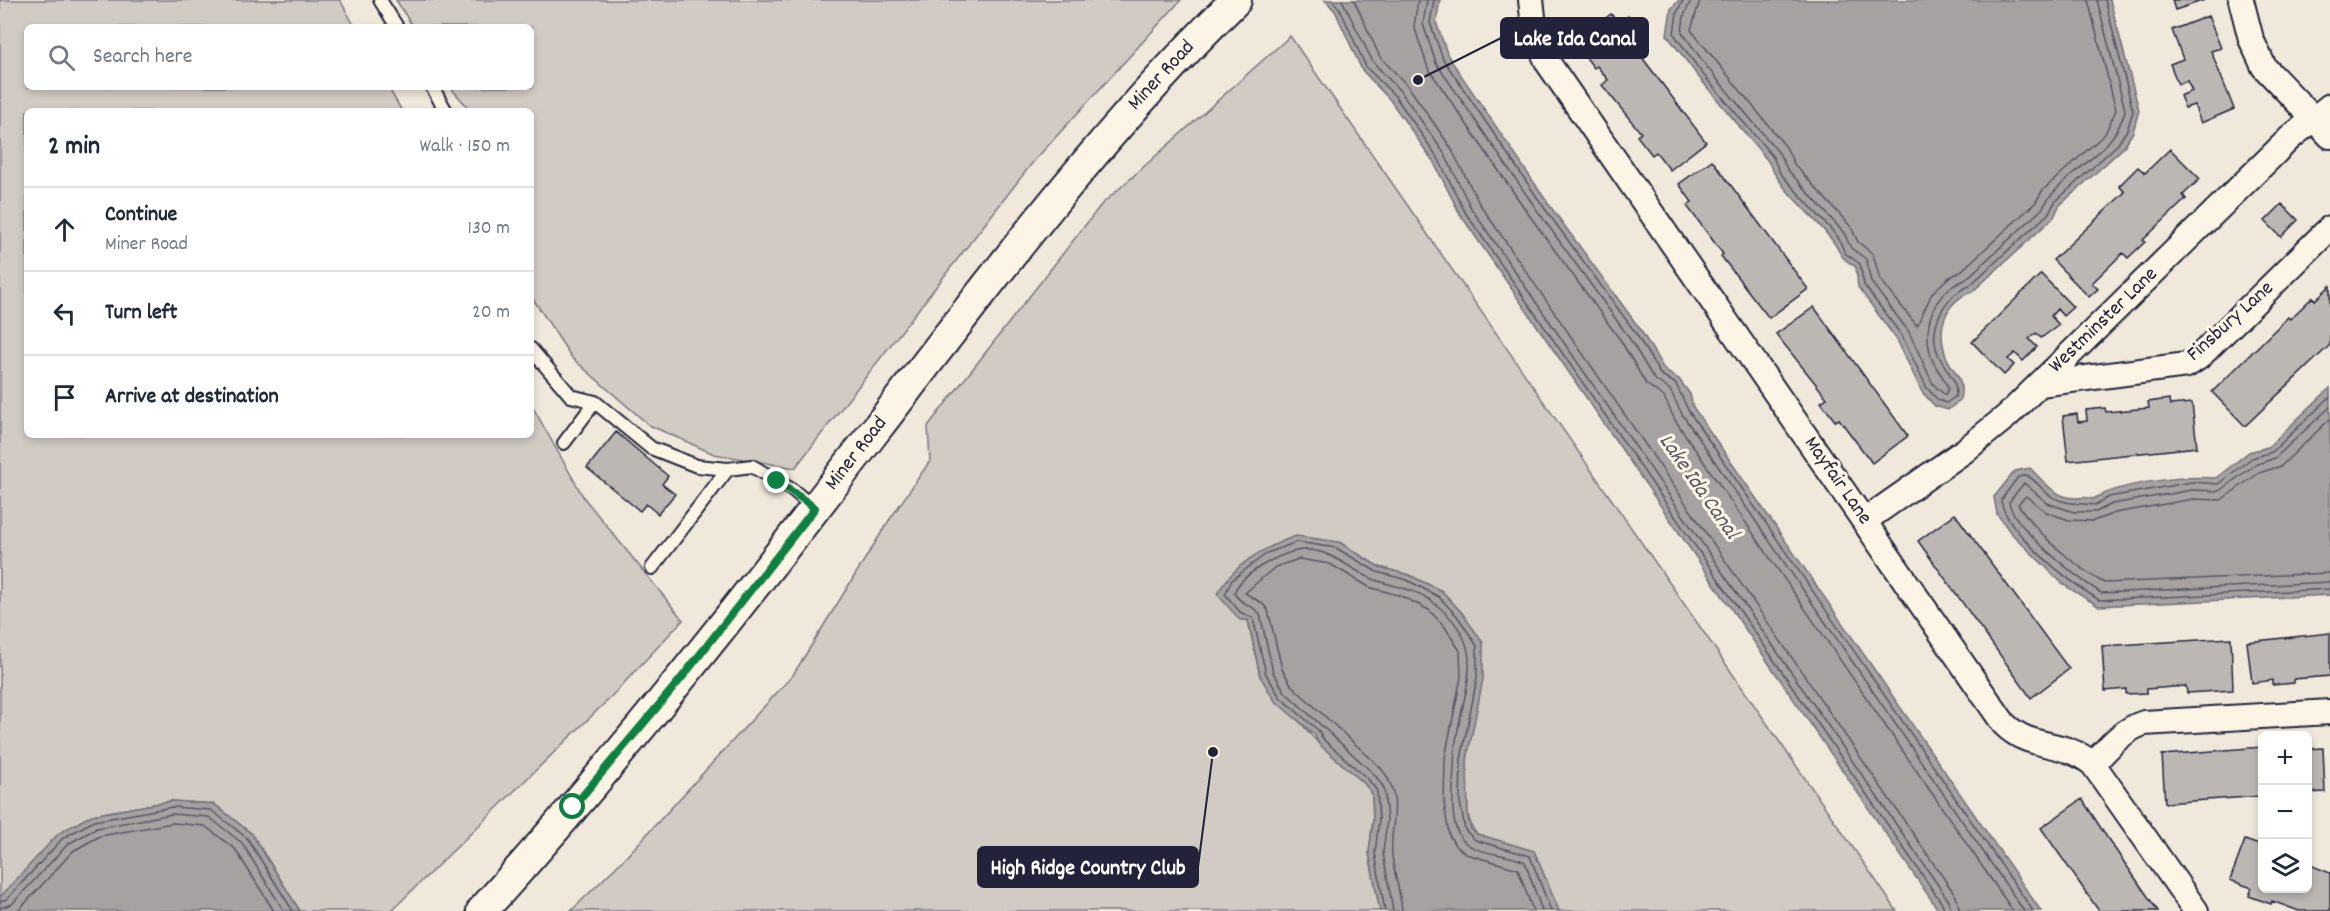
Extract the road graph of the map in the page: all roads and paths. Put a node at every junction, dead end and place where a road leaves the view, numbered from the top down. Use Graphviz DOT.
graph roads {
  1 [pos="380,0"];
  2 [pos="1236,0"];
  3 [pos="1531,0"];
  4 [pos="2241,0"];
  5 [pos="395,24"];
  6 [pos="434,90"];
  7 [pos="444,108"];
  8 [pos="2321,112"];
  9 [pos="2330,136"];
  10 [pos="2330,228"];
  11 [pos="534,353"];
  12 [pos="2040,384"];
  13 [pos="595,402"];
  14 [pos="564,443"];
  15 [pos="728,470"];
  16 [pos="815,508"];
  17 [pos="1864,521"];
  18 [pos="652,568"];
  19 [pos="2330,712"];
  20 [pos="2093,764"];
  21 [pos="482,911"];
  22 [pos="2196,911"];
  1 -- 5 [label="lane"];
  2 -- 16 [label="street, Miner Road"];
  3 -- 17 [label="street, Mayfair Lane"];
  4 -- 8 [label="street"];
  6 -- 7 [label="lane"];
  8 -- 9 [label="street"];
  8 -- 12 [label="street, Westminster Lane"];
  10 -- 12 [label="street, Finsbury Lane"];
  11 -- 13 [label="lane"];
  12 -- 17 [label="street, Westminster Lane"];
  13 -- 14 [label="lane"];
  13 -- 15 [label="lane"];
  15 -- 16 [label="lane"];
  15 -- 18 [label="lane"];
  16 -- 21 [label="street, Miner Road"];
  17 -- 20 [label="street, Mayfair Lane"];
  19 -- 20 [label="street"];
  20 -- 22 [label="street, Mayfair Lane"];
}
